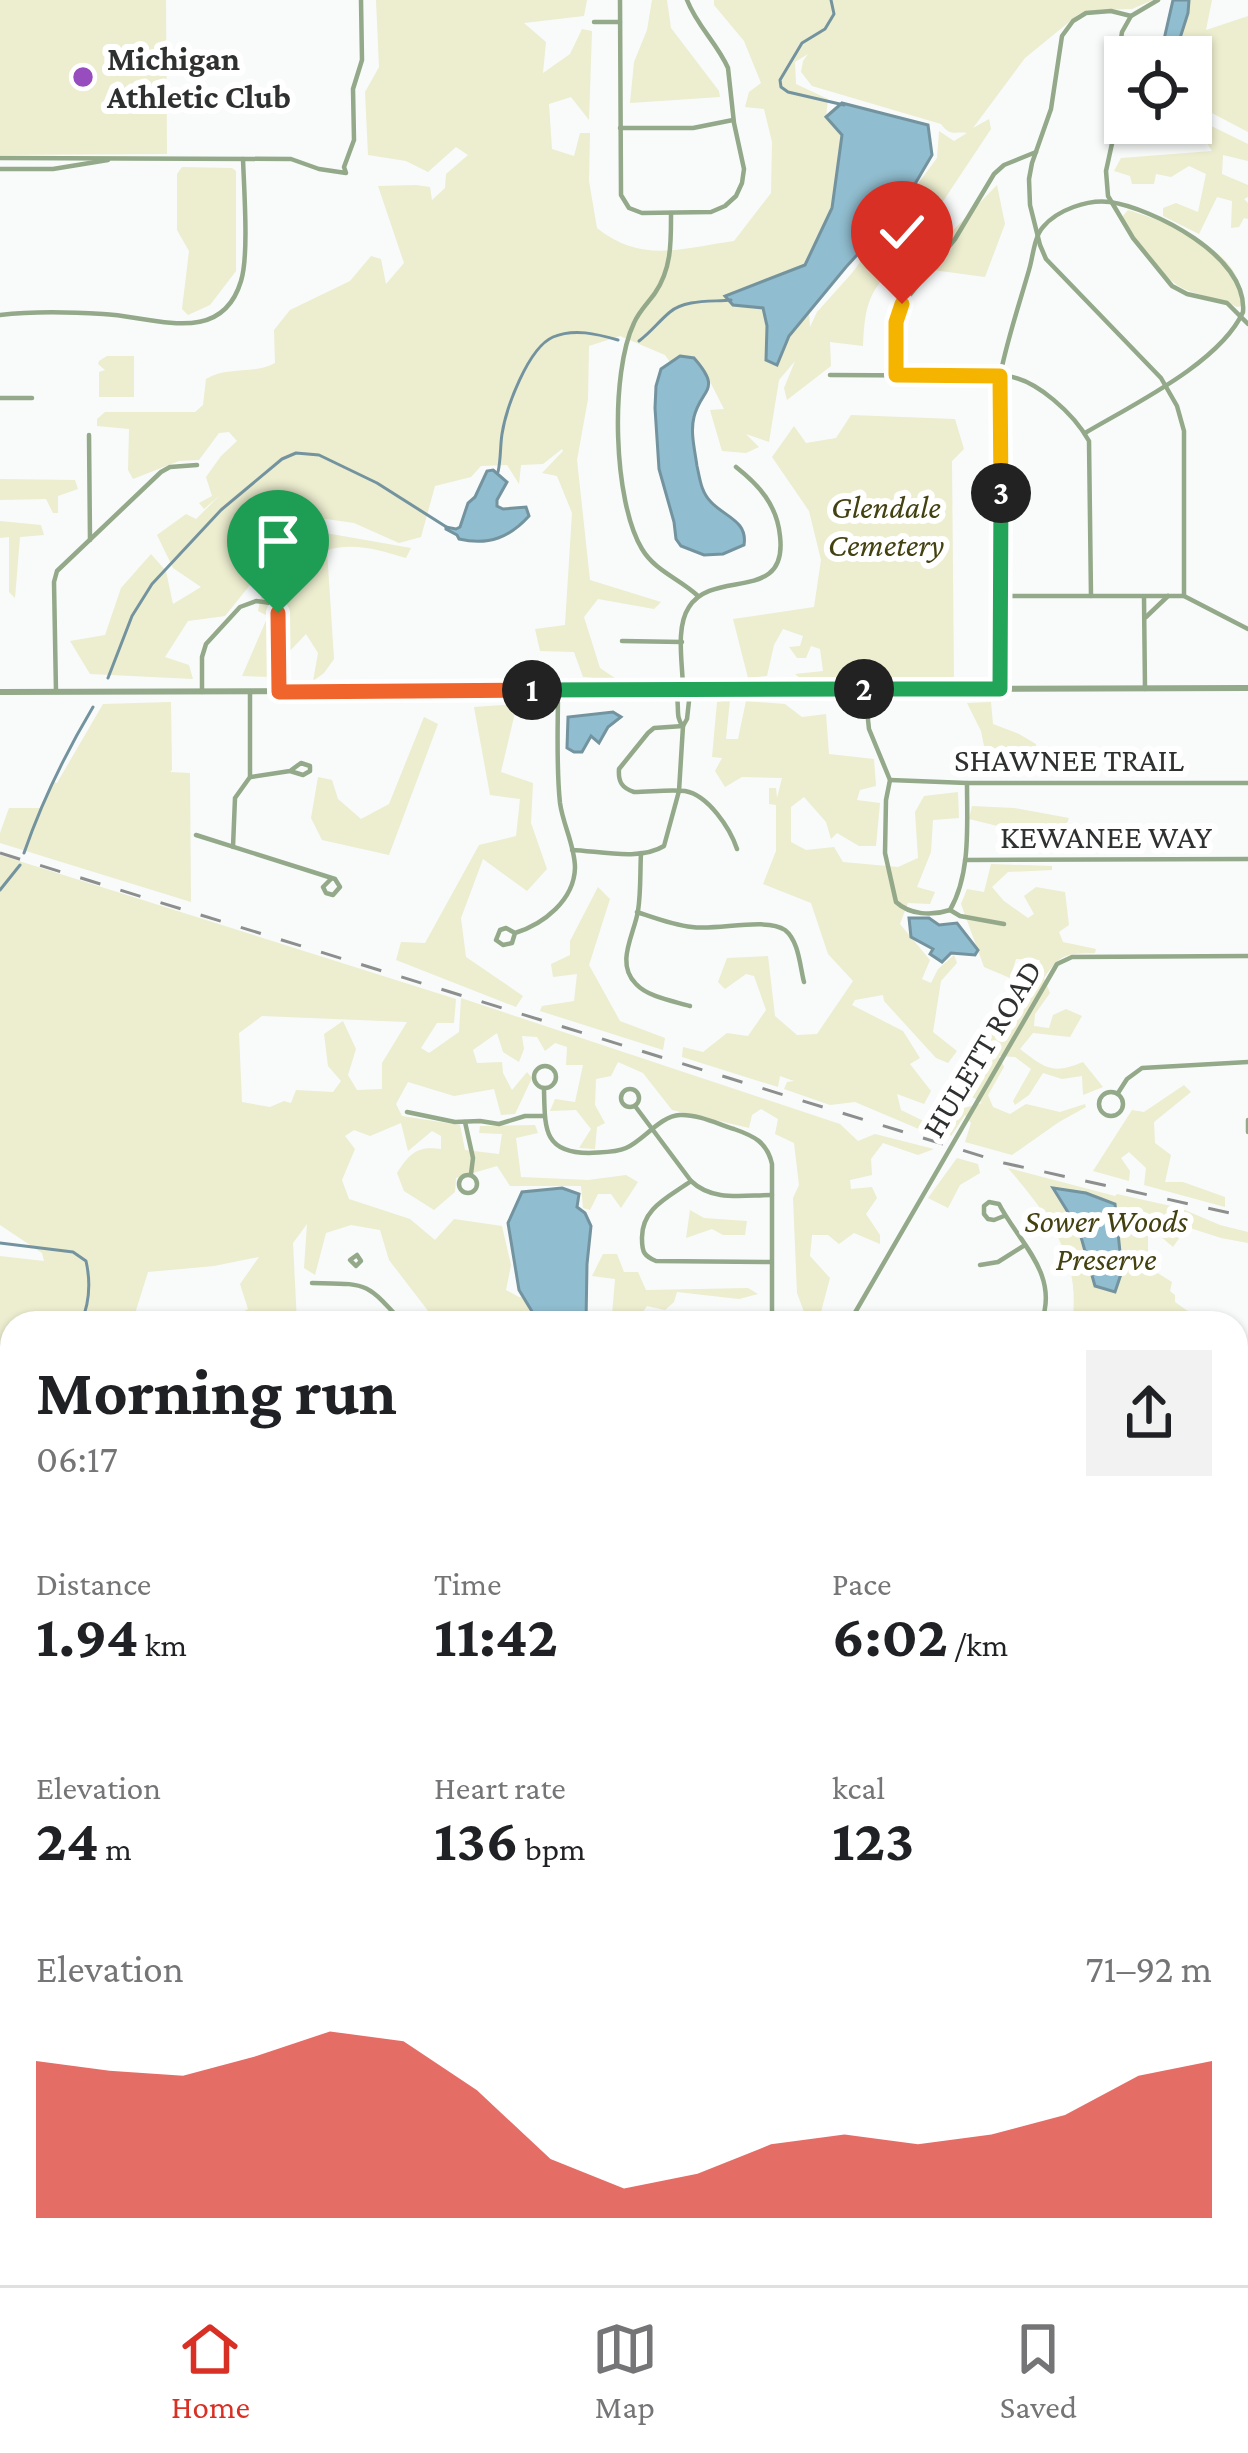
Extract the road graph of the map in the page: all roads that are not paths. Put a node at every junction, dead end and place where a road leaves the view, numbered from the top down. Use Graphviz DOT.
graph roads {
  1 [pos="361,0"];
  2 [pos="620,0"];
  3 [pos="687,0"];
  4 [pos="1158,0"];
  5 [pos="1131,16"];
  6 [pos="594,22"];
  7 [pos="620,22"];
  8 [pos="734,120"];
  9 [pos="620,128"];
  10 [pos="1036,152"];
  11 [pos="0,158"];
  12 [pos="120,158"];
  13 [pos="243,158"];
  14 [pos="0,169"];
  15 [pos="1110,202"];
  16 [pos="671,213"];
  17 [pos="1038,236"];
  18 [pos="1046,259"];
  19 [pos="1032,260"];
  20 [pos="0,315"];
  21 [pos="1241,316"];
  22 [pos="1248,324"];
  23 [pos="830,375"];
  24 [pos="896,375"];
  25 [pos="1000,376"];
  26 [pos="1166,384"];
  27 [pos="0,398"];
  28 [pos="32,398"];
  29 [pos="1085,433"];
  30 [pos="89,435"];
  31 [pos="197,465"];
  32 [pos="736,467"];
  33 [pos="90,540"];
  34 [pos="698,596"];
  35 [pos="1001,596"];
  36 [pos="1091,596"];
  37 [pos="1143,596"];
  38 [pos="1168,596"];
  39 [pos="1184,596"];
  40 [pos="1146,617"];
  41 [pos="1248,627"];
  42 [pos="622,641"];
  43 [pos="682,641"];
  44 [pos="1145,688"];
  45 [pos="1248,688"];
  46 [pos="865,689"];
  47 [pos="1000,689"];
  48 [pos="559,690"];
  49 [pos="682,690"];
  50 [pos="0,692"];
  51 [pos="56,692"];
  52 [pos="202,692"];
  53 [pos="250,692"];
  54 [pos="279,692"];
  55 [pos="683,726"];
  56 [pos="290,770"];
  57 [pos="250,777"];
  58 [pos="890,780"];
  59 [pos="1248,782"];
  60 [pos="967,783"];
  61 [pos="679,791"];
  62 [pos="196,836"];
  63 [pos="233,847"];
  64 [pos="737,849"];
  65 [pos="572,850"];
  66 [pos="641,853"];
  67 [pos="1248,859"];
  68 [pos="965,860"];
  69 [pos="331,878"];
  70 [pos="950,910"];
  71 [pos="638,912"];
  72 [pos="1004,924"];
  73 [pos="515,932"];
  74 [pos="1248,956"];
  75 [pos="804,982"];
  76 [pos="689,1006"];
  77 [pos="1248,1062"];
  78 [pos="544,1090"];
  79 [pos="1118,1093"];
  80 [pos="635,1106"];
  81 [pos="407,1112"];
  82 [pos="544,1116"];
  83 [pos="1248,1120"];
  84 [pos="465,1122"];
  85 [pos="653,1129"];
  86 [pos="1248,1132"];
  87 [pos="470,1176"];
  88 [pos="691,1180"];
  89 [pos="772,1195"];
  90 [pos="1004,1216"];
  91 [pos="1025,1245"];
  92 [pos="771,1262"];
  93 [pos="980,1265"];
  94 [pos="312,1283"];
  95 [pos="392,1311"];
  96 [pos="772,1311"];
  97 [pos="856,1311"];
  98 [pos="1044,1311"];
  1 -- 13 [label="street"];
  2 -- 7 [label="street"];
  3 -- 8 [label="street"];
  4 -- 5 [label="street"];
  5 -- 10 [label="street"];
  5 -- 15 [label="street"];
  6 -- 7 [label="street"];
  7 -- 9 [label="street"];
  8 -- 9 [label="street"];
  8 -- 16 [label="street"];
  9 -- 16 [label="street"];
  10 -- 17 [label="street"];
  10 -- 24 [label="street"];
  11 -- 12 [label="street"];
  12 -- 13 [label="street"];
  12 -- 14 [label="street"];
  13 -- 20 [label="street"];
  15 -- 17 [label="street"];
  15 -- 21 [label="street"];
  15 -- 21 [label="street"];
  16 -- 34 [label="street"];
  17 -- 18 [label="street"];
  17 -- 19 [label="street"];
  18 -- 19 [label="street"];
  18 -- 26 [label="street"];
  19 -- 25 [label="street"];
  21 -- 22 [label="street"];
  21 -- 26 [label="street"];
  23 -- 24 [label="street"];
  24 -- 25 [label="street"];
  25 -- 29 [label="street"];
  25 -- 35 [label="street"];
  26 -- 29 [label="street"];
  26 -- 39 [label="street"];
  27 -- 28 [label="street"];
  29 -- 36 [label="street"];
  30 -- 33 [label="street"];
  31 -- 33 [label="street"];
  32 -- 34 [label="street"];
  33 -- 51 [label="street"];
  34 -- 43 [label="street"];
  35 -- 36 [label="street"];
  35 -- 47 [label="street"];
  36 -- 37 [label="street"];
  37 -- 38 [label="street"];
  37 -- 40 [label="street"];
  38 -- 39 [label="street"];
  38 -- 40 [label="street"];
  39 -- 41 [label="street"];
  40 -- 44 [label="street"];
  42 -- 43 [label="street"];
  43 -- 49 [label="street"];
  44 -- 45 [label="street"];
  44 -- 47 [label="street"];
  46 -- 47 [label="street"];
  46 -- 49 [label="street"];
  46 -- 58 [label="street"];
  48 -- 49 [label="street"];
  48 -- 54 [label="street"];
  48 -- 65 [label="street"];
  49 -- 55 [label="street"];
  49 -- 55 [label="street"];
  50 -- 51 [label="street"];
  51 -- 52 [label="street"];
  52 -- 53 [label="street"];
  52 -- 54 [label="street"];
  53 -- 54 [label="street"];
  53 -- 57 [label="street"];
  55 -- 61 [label="street"];
  55 -- 61 [label="street"];
  56 -- 57 [label="street"];
  57 -- 63 [label="street"];
  58 -- 60 [label="street, SHAWNEE TRAIL"];
  58 -- 70 [label="street"];
  59 -- 60 [label="street, SHAWNEE TRAIL"];
  60 -- 68 [label="street"];
  61 -- 64 [label="street"];
  61 -- 66 [label="street"];
  62 -- 63 [label="street"];
  63 -- 69 [label="street"];
  65 -- 66 [label="street"];
  65 -- 73 [label="street"];
  66 -- 71 [label="street"];
  67 -- 68 [label="street, KEWANEE WAY"];
  68 -- 70 [label="street"];
  70 -- 72 [label="street"];
  71 -- 75 [label="street"];
  71 -- 76 [label="street"];
  74 -- 97 [label="street, HULETT ROAD"];
  77 -- 79 [label="street"];
  78 -- 82 [label="street"];
  79 -- 79 [label="street"];
  80 -- 85 [label="street"];
  81 -- 84 [label="street"];
  82 -- 84 [label="street"];
  82 -- 85 [label="street"];
  83 -- 86 [label="street"];
  84 -- 87 [label="street"];
  85 -- 88 [label="street"];
  85 -- 89 [label="street"];
  88 -- 89 [label="street"];
  88 -- 92 [label="street"];
  89 -- 92 [label="street"];
  90 -- 91 [label="street"];
  91 -- 93 [label="street"];
  91 -- 98 [label="street"];
  92 -- 96 [label="street"];
  94 -- 95 [label="street"];
}
